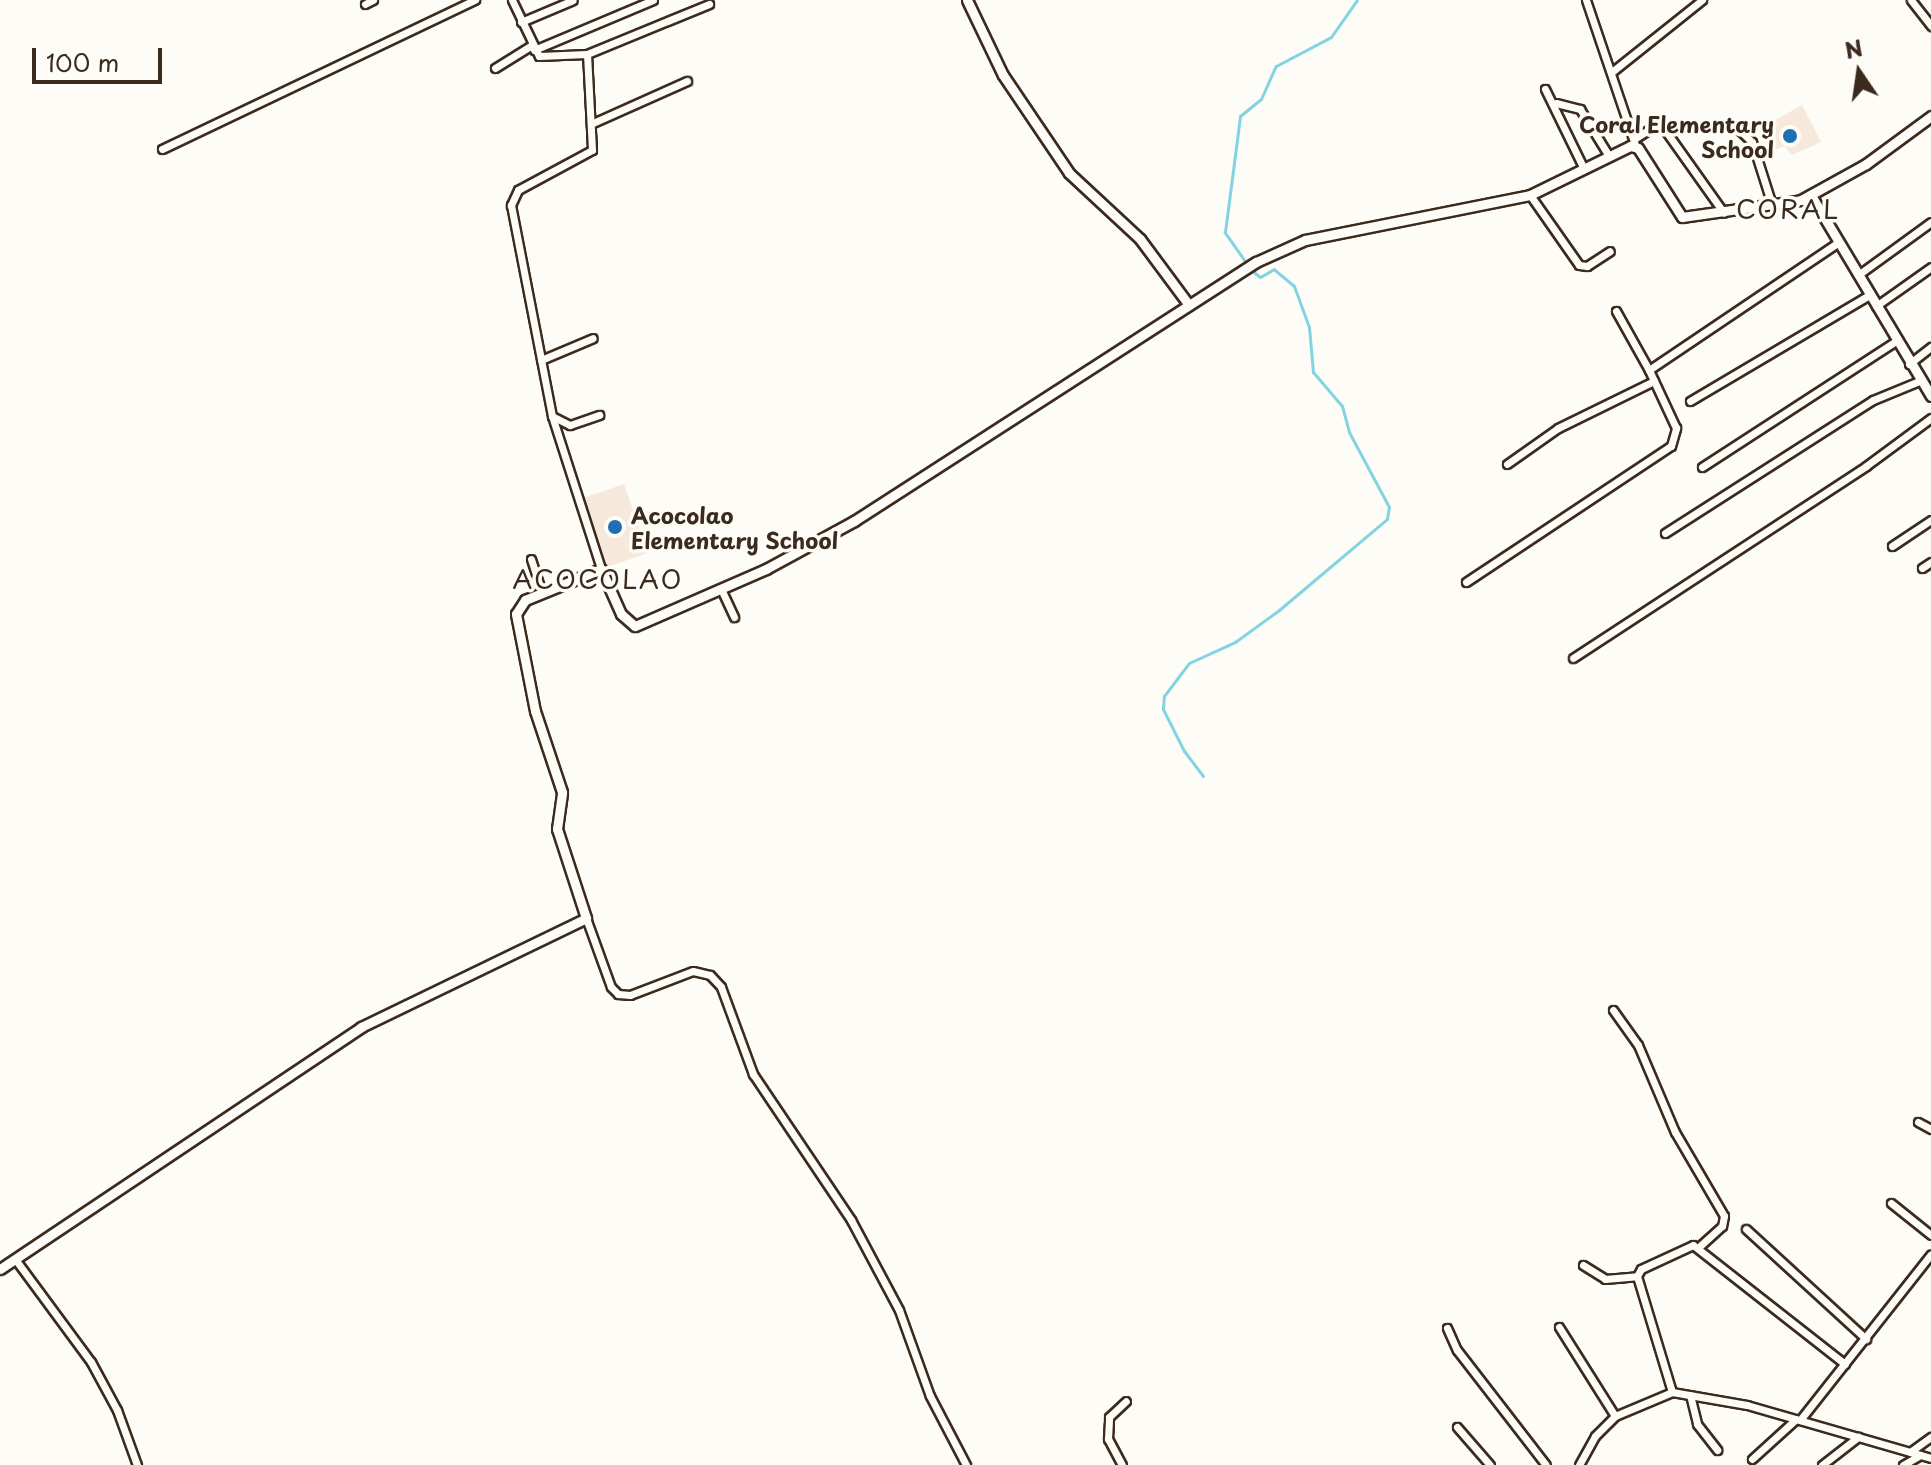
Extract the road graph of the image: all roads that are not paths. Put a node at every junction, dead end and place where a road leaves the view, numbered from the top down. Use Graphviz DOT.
graph roads {
  1 [pos="475,0"];
  2 [pos="512,0"];
  3 [pos="573,0"];
  4 [pos="653,0"];
  5 [pos="967,0"];
  6 [pos="1586,0"];
  7 [pos="1702,0"];
  8 [pos="1911,0"];
  9 [pos="709,4"];
  10 [pos="521,22"];
  11 [pos="1931,26"];
  12 [pos="533,48"];
  13 [pos="587,54"];
  14 [pos="495,68"];
  15 [pos="1613,71"];
  16 [pos="687,81"];
  17 [pos="1545,89"];
  18 [pos="1556,103"];
  19 [pos="1931,116"];
  20 [pos="593,123"];
  21 [pos="1736,127"];
  22 [pos="1635,142"];
  23 [pos="162,149"];
  24 [pos="1609,156"];
  25 [pos="1584,169"];
  26 [pos="1530,195"];
  27 [pos="1812,197"];
  28 [pos="1772,205"];
  29 [pos="1725,214"];
  30 [pos="1931,222"];
  31 [pos="1839,242"];
  32 [pos="1610,251"];
  33 [pos="1931,267"];
  34 [pos="1858,275"];
  35 [pos="1869,295"];
  36 [pos="1189,305"];
  37 [pos="1876,306"];
  38 [pos="1616,311"];
  39 [pos="593,338"];
  40 [pos="1896,341"];
  41 [pos="1931,347"];
  42 [pos="541,360"];
  43 [pos="1909,364"];
  44 [pos="1649,370"];
  45 [pos="1654,381"];
  46 [pos="1919,381"];
  47 [pos="1931,396"];
  48 [pos="1690,401"];
  49 [pos="599,415"];
  50 [pos="552,416"];
  51 [pos="1931,418"];
  52 [pos="1507,464"];
  53 [pos="1702,467"];
  54 [pos="1931,520"];
  55 [pos="1665,533"];
  56 [pos="1892,546"];
  57 [pos="531,559"];
  58 [pos="1931,562"];
  59 [pos="1922,568"];
  60 [pos="601,569"];
  61 [pos="1466,582"];
  62 [pos="721,589"];
  63 [pos="542,593"];
  64 [pos="734,617"];
  65 [pos="1573,658"];
  66 [pos="586,918"];
  67 [pos="1613,1010"];
  68 [pos="1918,1122"];
  69 [pos="1931,1129"];
  70 [pos="1891,1203"];
  71 [pos="1746,1229"];
  72 [pos="1931,1235"];
  73 [pos="1700,1246"];
  74 [pos="1931,1254"];
  75 [pos="15,1259"];
  76 [pos="1583,1265"];
  77 [pos="0,1269"];
  78 [pos="1637,1276"];
  79 [pos="1559,1327"];
  80 [pos="1447,1328"];
  81 [pos="1866,1339"];
  82 [pos="1845,1364"];
  83 [pos="1672,1392"];
  84 [pos="1690,1395"];
  85 [pos="1126,1401"];
  86 [pos="1615,1416"];
  87 [pos="1798,1420"];
  88 [pos="1457,1427"];
  89 [pos="1858,1437"];
  90 [pos="1931,1437"];
  91 [pos="1717,1450"];
  92 [pos="1910,1452"];
  93 [pos="1920,1455"];
  94 [pos="1931,1458"];
  95 [pos="1752,1459"];
  96 [pos="137,1465"];
  97 [pos="966,1465"];
  98 [pos="1122,1465"];
  99 [pos="1490,1465"];
  100 [pos="1546,1465"];
  101 [pos="1579,1465"];
  102 [pos="1822,1465"];
  103 [pos="1903,1465"];
  1 -- 23 [label="street"];
  2 -- 10 [label="street"];
  3 -- 10 [label="street"];
  4 -- 12 [label="street"];
  5 -- 36 [label="street"];
  6 -- 15 [label="street"];
  7 -- 15 [label="street"];
  8 -- 11 [label="street"];
  9 -- 13 [label="street"];
  10 -- 12 [label="street"];
  12 -- 13 [label="street"];
  12 -- 14 [label="street"];
  13 -- 20 [label="street"];
  15 -- 22 [label="street"];
  16 -- 20 [label="street"];
  17 -- 18 [label="street"];
  18 -- 24 [label="street"];
  18 -- 25 [label="street"];
  19 -- 27 [label="street"];
  20 -- 42 [label="street"];
  21 -- 28 [label="street"];
  22 -- 24 [label="street"];
  22 -- 29 [label="street"];
  22 -- 29 [label="street"];
  24 -- 25 [label="street"];
  25 -- 26 [label="street"];
  26 -- 32 [label="street"];
  26 -- 36 [label="street"];
  27 -- 28 [label="street"];
  27 -- 31 [label="street"];
  28 -- 29 [label="street"];
  30 -- 34 [label="street"];
  31 -- 34 [label="street"];
  31 -- 44 [label="street"];
  33 -- 37 [label="street"];
  34 -- 35 [label="street"];
  35 -- 37 [label="street"];
  35 -- 48 [label="street"];
  36 -- 62 [label="street"];
  37 -- 40 [label="street"];
  38 -- 44 [label="street"];
  39 -- 42 [label="street"];
  40 -- 43 [label="street"];
  40 -- 53 [label="street"];
  41 -- 43 [label="street"];
  42 -- 50 [label="street"];
  43 -- 46 [label="street"];
  44 -- 45 [label="street"];
  45 -- 52 [label="street"];
  45 -- 61 [label="street"];
  46 -- 47 [label="street"];
  46 -- 55 [label="street"];
  49 -- 50 [label="street"];
  50 -- 60 [label="street"];
  51 -- 65 [label="street"];
  54 -- 56 [label="street"];
  57 -- 63 [label="street"];
  58 -- 59 [label="street"];
  60 -- 62 [label="street"];
  60 -- 63 [label="street"];
  62 -- 64 [label="street"];
  63 -- 66 [label="street"];
  66 -- 75 [label="street"];
  66 -- 97 [label="street"];
  67 -- 73 [label="street"];
  68 -- 69 [label="street"];
  70 -- 72 [label="street"];
  71 -- 81 [label="street"];
  73 -- 78 [label="street"];
  73 -- 82 [label="street"];
  74 -- 81 [label="street"];
  75 -- 77 [label="street"];
  75 -- 96 [label="street"];
  76 -- 78 [label="street"];
  78 -- 83 [label="street"];
  79 -- 86 [label="street"];
  80 -- 100 [label="street"];
  81 -- 82 [label="street"];
  82 -- 87 [label="street"];
  83 -- 84 [label="street"];
  83 -- 86 [label="street"];
  84 -- 87 [label="street"];
  84 -- 91 [label="street"];
  85 -- 98 [label="street"];
  86 -- 101 [label="street"];
  87 -- 89 [label="street"];
  87 -- 95 [label="street"];
  88 -- 99 [label="street"];
  89 -- 92 [label="street"];
  89 -- 102 [label="street"];
  90 -- 92 [label="street"];
  92 -- 93 [label="street"];
  93 -- 94 [label="street"];
  93 -- 103 [label="street"];
}
